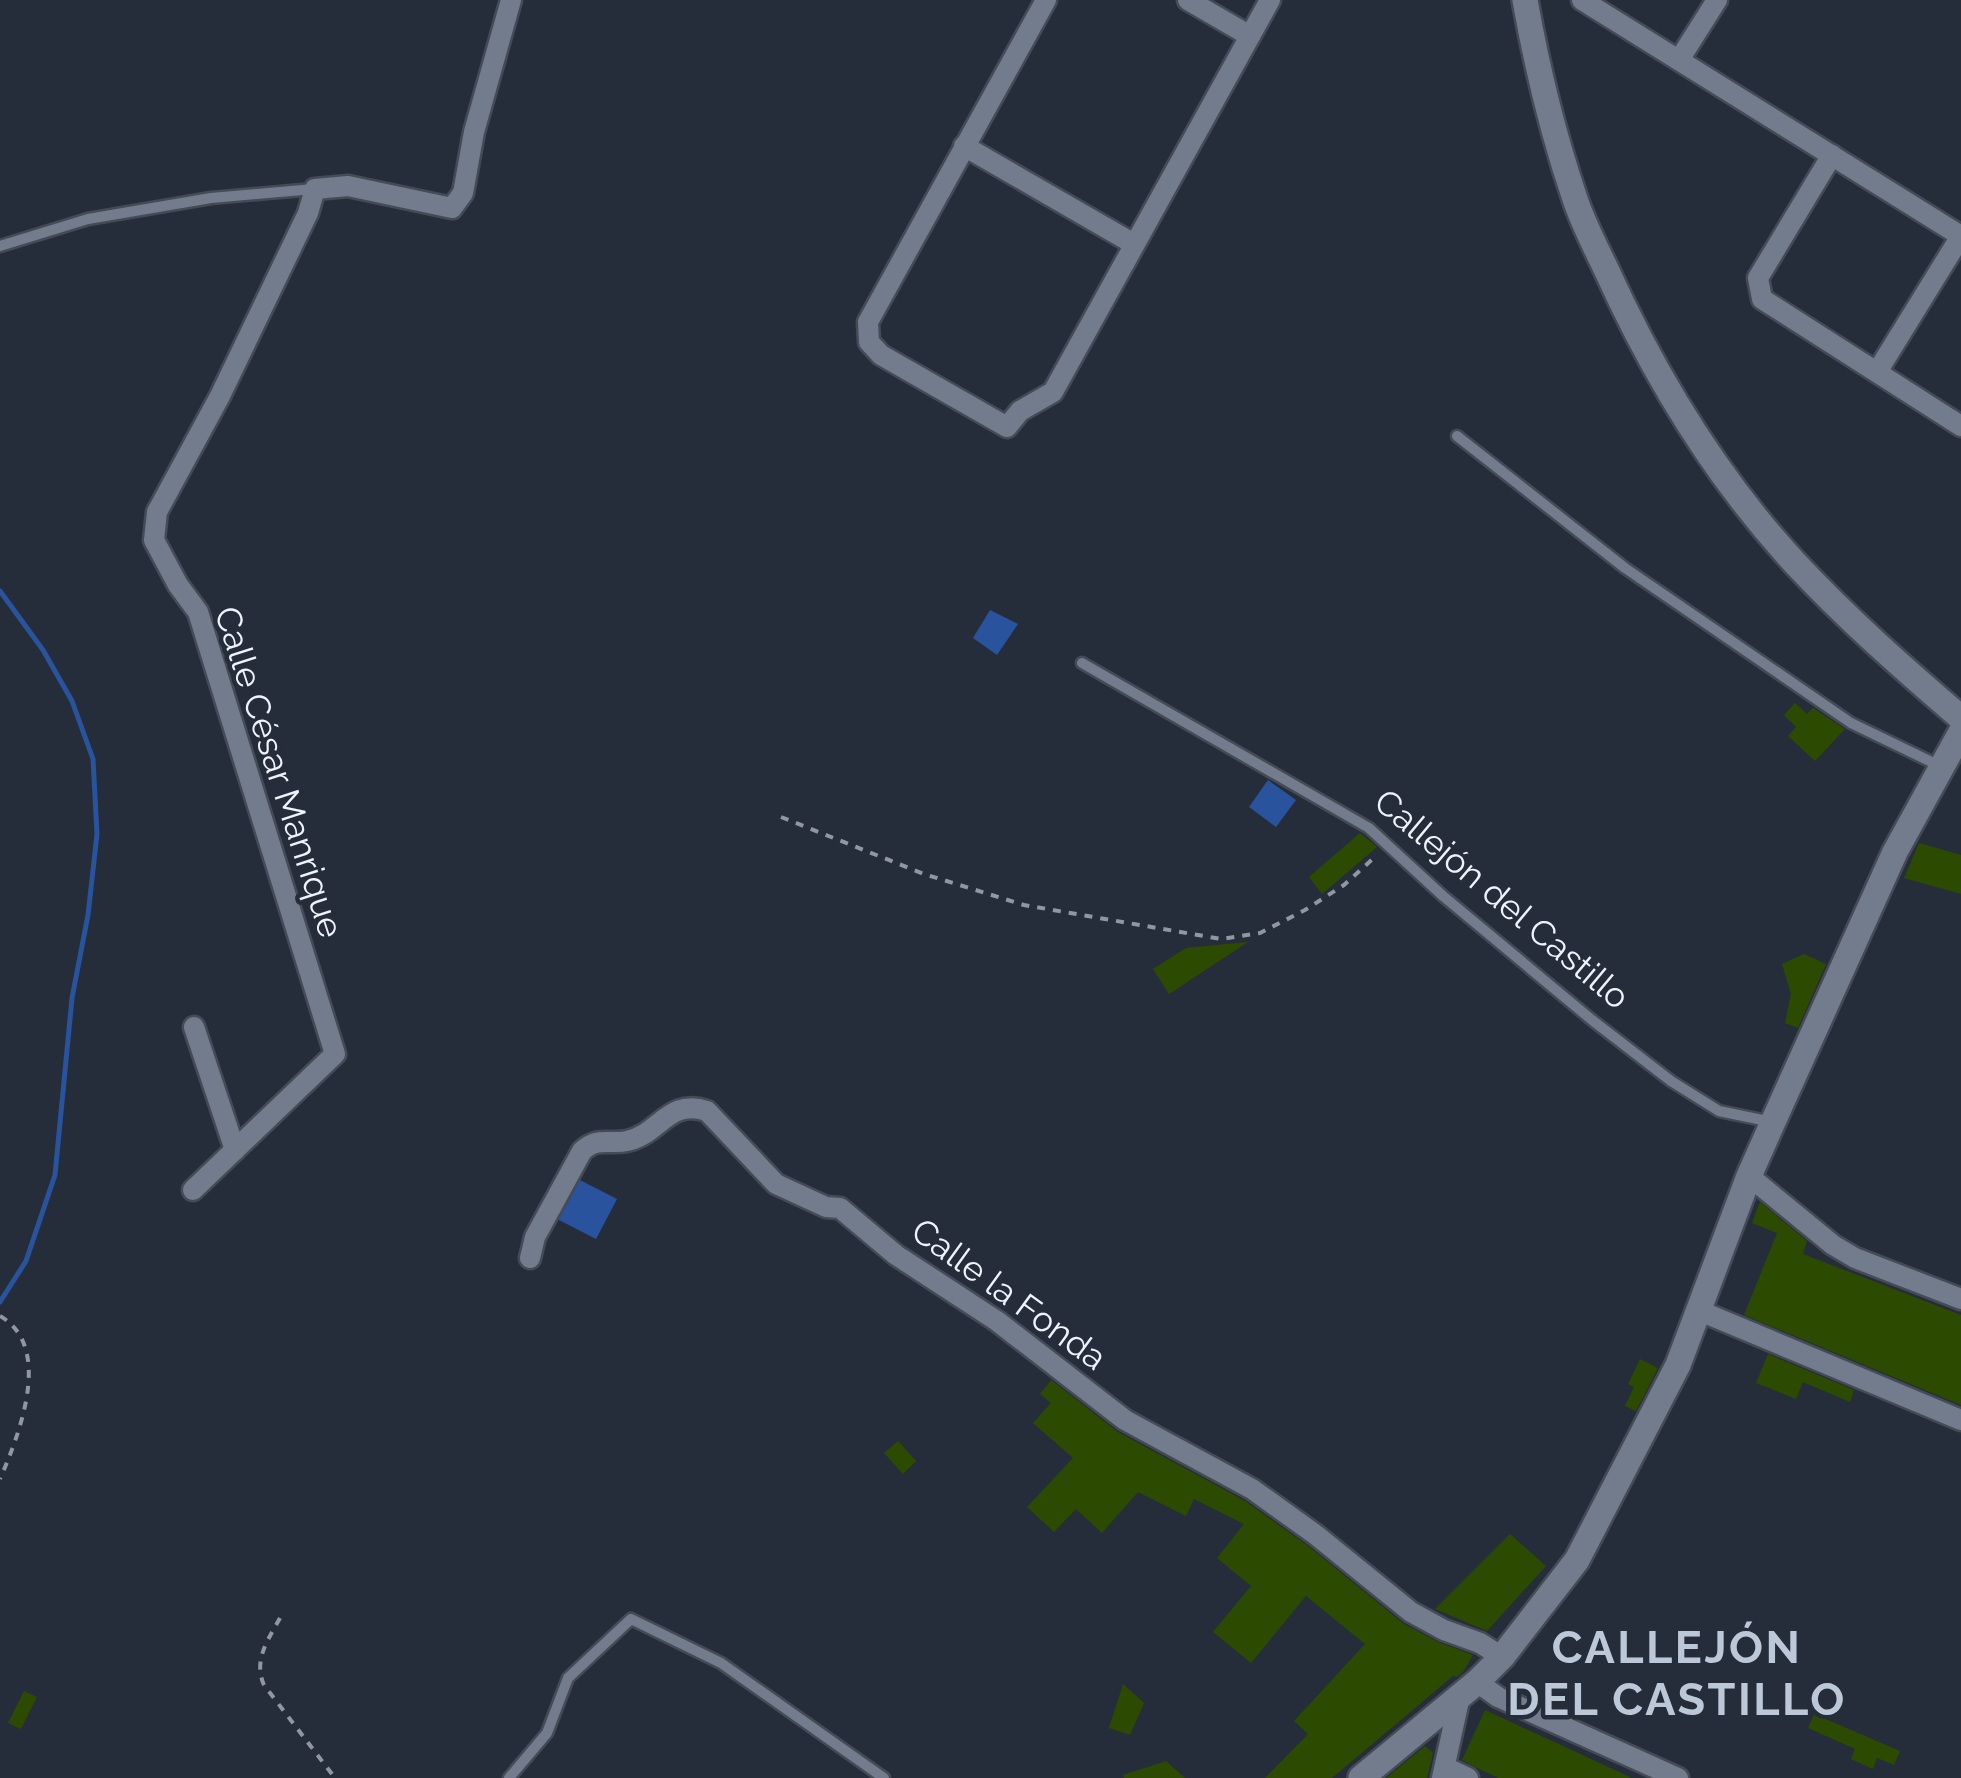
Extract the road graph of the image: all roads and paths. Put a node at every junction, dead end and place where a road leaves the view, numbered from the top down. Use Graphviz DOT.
graph roads {
  1 [pos="512,0"];
  2 [pos="1046,0"];
  3 [pos="1188,0"];
  4 [pos="1270,0"];
  5 [pos="1525,0"];
  6 [pos="1582,0"];
  7 [pos="1717,0"];
  8 [pos="1250,36"];
  9 [pos="1678,60"];
  10 [pos="964,146"];
  11 [pos="1832,155"];
  12 [pos="315,189"];
  13 [pos="1961,236"];
  14 [pos="1134,244"];
  15 [pos="0,246"];
  16 [pos="1876,372"];
  17 [pos="1961,426"];
  18 [pos="1458,436"];
  19 [pos="1082,663"];
  20 [pos="1961,718"];
  21 [pos="1961,732"];
  22 [pos="1942,767"];
  23 [pos="781,816"];
  24 [pos="1388,845"];
  25 [pos="194,1028"];
  26 [pos="1772,1122"];
  27 [pos="235,1150"];
  28 [pos="1749,1176"];
  29 [pos="193,1190"];
  30 [pos="530,1258"];
  31 [pos="1961,1298"];
  32 [pos="1700,1311"];
  33 [pos="0,1316"];
  34 [pos="1961,1420"];
  35 [pos="0,1479"];
  36 [pos="280,1618"];
  37 [pos="1502,1656"];
  38 [pos="1469,1689"];
  39 [pos="1443,1772"];
  40 [pos="335,1778"];
  41 [pos="508,1778"];
  42 [pos="884,1778"];
  43 [pos="1360,1778"];
  44 [pos="1468,1778"];
  45 [pos="1678,1778"];
  1 -- 12 [label="street"];
  2 -- 10 [label="street"];
  3 -- 8 [label="street"];
  4 -- 8 [label="street"];
  5 -- 20 [label="street"];
  6 -- 9 [label="street"];
  7 -- 9 [label="street"];
  8 -- 14 [label="street"];
  9 -- 11 [label="street"];
  10 -- 14 [label="street"];
  10 -- 14 [label="street"];
  11 -- 13 [label="street"];
  11 -- 16 [label="street"];
  12 -- 15 [label="lane"];
  12 -- 27 [label="street, Calle César Manrique"];
  13 -- 16 [label="street"];
  16 -- 17 [label="street"];
  18 -- 22 [label="lane"];
  19 -- 24 [label="lane, Callejón del Castillo"];
  21 -- 22 [label="street"];
  22 -- 26 [label="street"];
  23 -- 24 [label="path"];
  24 -- 26 [label="lane, Callejón del Castillo"];
  25 -- 27 [label="street"];
  26 -- 28 [label="street"];
  27 -- 29 [label="street"];
  28 -- 31 [label="street"];
  28 -- 32 [label="street"];
  30 -- 37 [label="street, Calle la Fonda"];
  32 -- 34 [label="street"];
  32 -- 37 [label="street"];
  33 -- 35 [label="path"];
  36 -- 40 [label="path"];
  37 -- 38 [label="street"];
  38 -- 39 [label="street"];
  38 -- 43 [label="street"];
  38 -- 45 [label="street"];
  39 -- 44 [label="street"];
  41 -- 42 [label="lane"];
}
